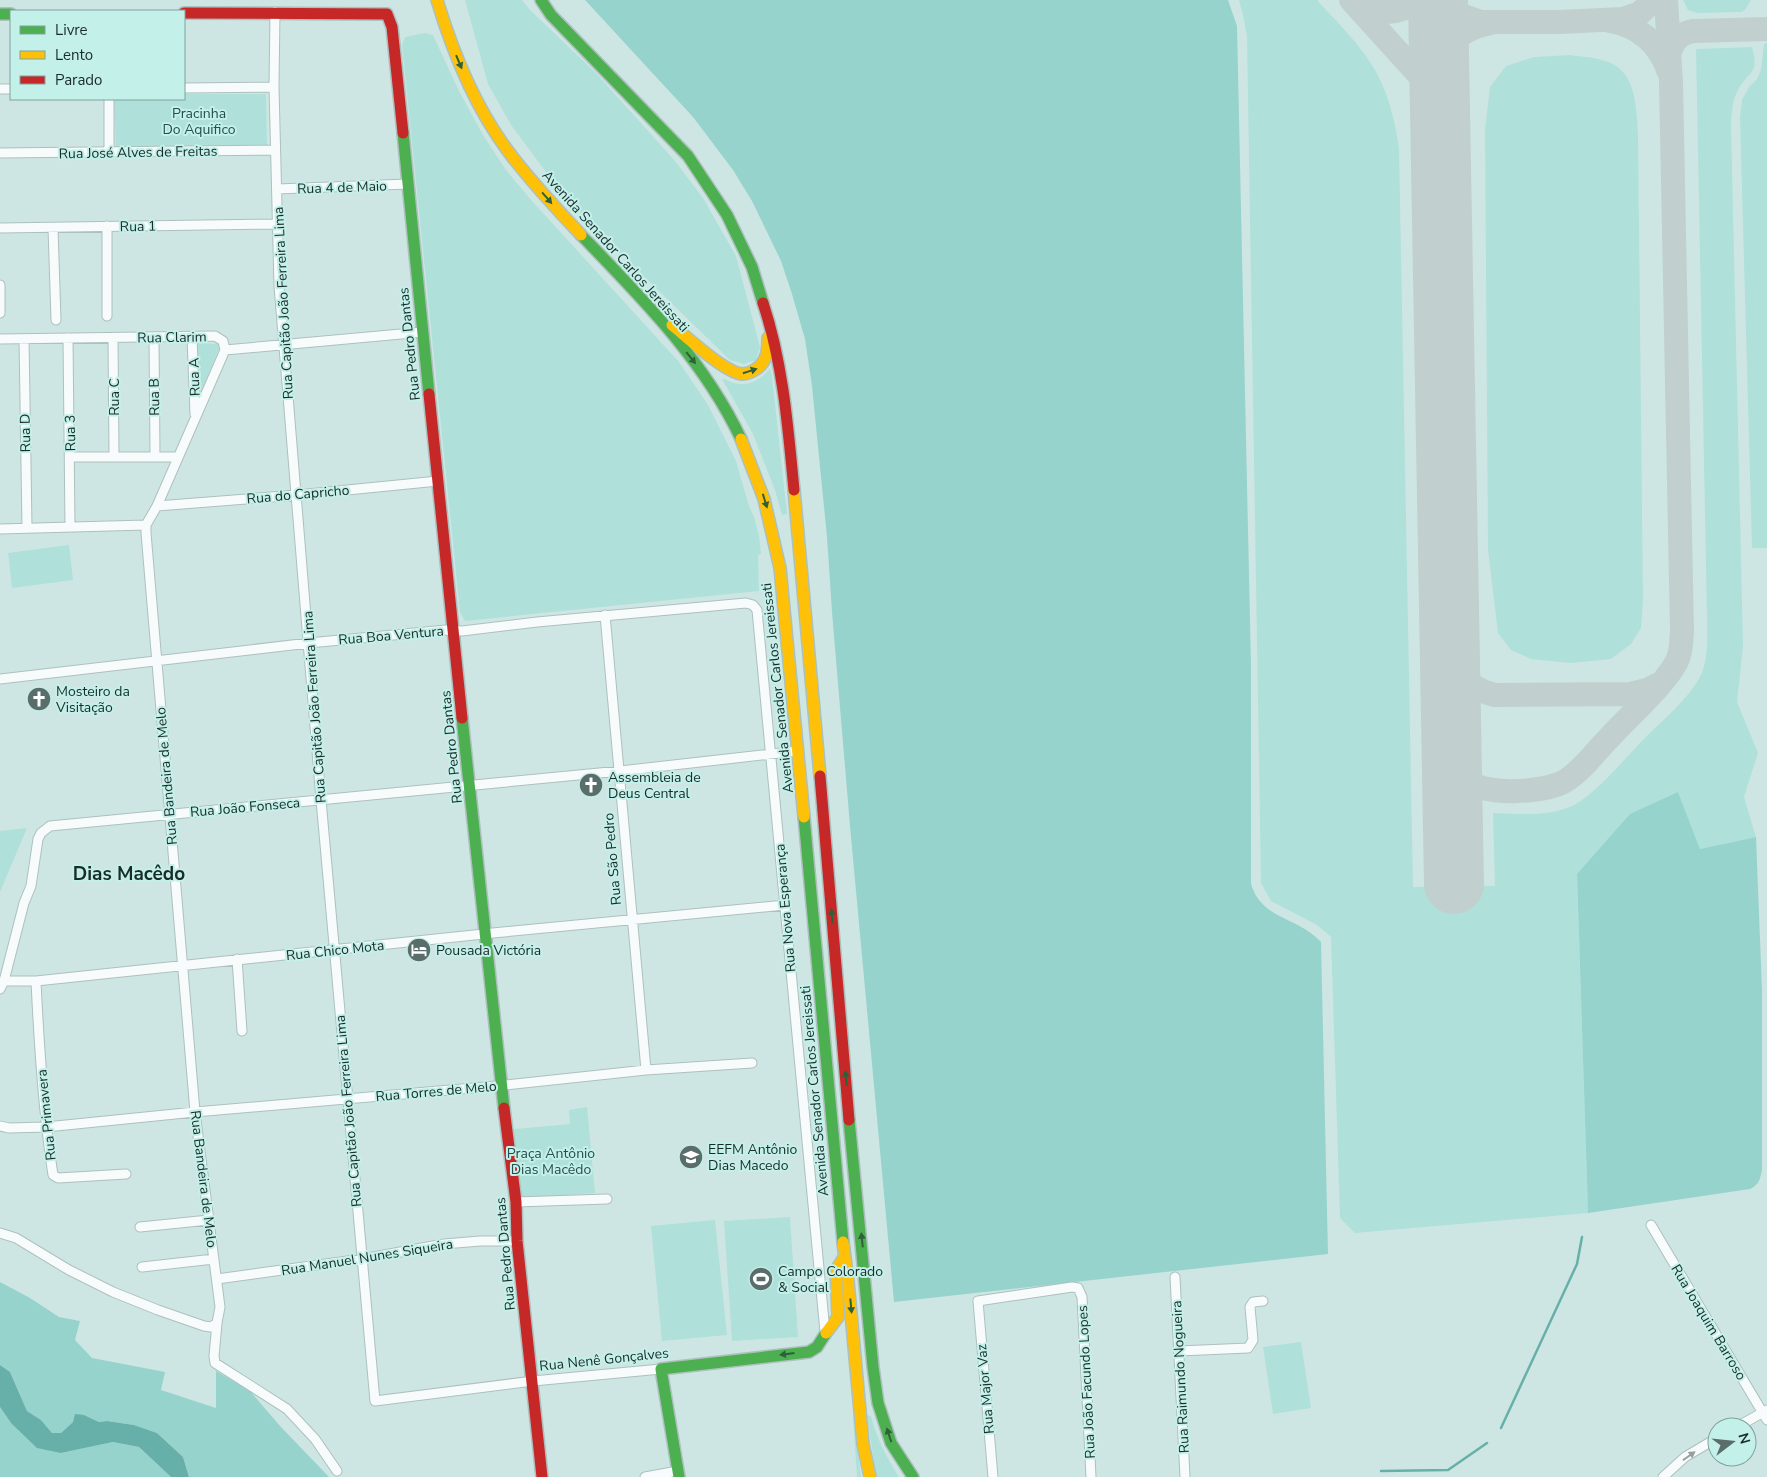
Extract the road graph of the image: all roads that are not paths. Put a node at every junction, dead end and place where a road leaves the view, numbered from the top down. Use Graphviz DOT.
graph roads {
  1 [pos="437,0"];
  2 [pos="448,0"];
  3 [pos="540,0"];
  4 [pos="275,12"];
  5 [pos="185,13"];
  6 [pos="450,37"];
  7 [pos="274,87"];
  8 [pos="185,88"];
  9 [pos="108,100"];
  10 [pos="275,150"];
  11 [pos="0,153"];
  12 [pos="109,153"];
  13 [pos="408,184"];
  14 [pos="277,189"];
  15 [pos="277,224"];
  16 [pos="107,226"];
  17 [pos="0,228"];
  18 [pos="53,228"];
  19 [pos="0,285"];
  20 [pos="653,311"];
  21 [pos="0,313"];
  22 [pos="108,316"];
  23 [pos="56,320"];
  24 [pos="769,320"];
  25 [pos="422,332"];
  26 [pos="192,337"];
  27 [pos="68,338"];
  28 [pos="114,338"];
  29 [pos="154,338"];
  30 [pos="0,339"];
  31 [pos="24,339"];
  32 [pos="284,344"];
  33 [pos="225,350"];
  34 [pos="195,418"];
  35 [pos="114,456"];
  36 [pos="155,456"];
  37 [pos="178,456"];
  38 [pos="70,457"];
  39 [pos="438,481"];
  40 [pos="297,495"];
  41 [pos="158,506"];
  42 [pos="146,526"];
  43 [pos="70,527"];
  44 [pos="27,528"];
  45 [pos="0,529"];
  46 [pos="753,605"];
  47 [pos="605,615"];
  48 [pos="453,630"];
  49 [pos="309,643"];
  50 [pos="157,660"];
  51 [pos="0,679"];
  52 [pos="798,751"];
  53 [pos="771,754"];
  54 [pos="620,770"];
  55 [pos="471,785"];
  56 [pos="321,800"];
  57 [pos="169,814"];
  58 [pos="785,905"];
  59 [pos="632,920"];
  60 [pos="486,934"];
  61 [pos="334,950"];
  62 [pos="237,959"];
  63 [pos="182,965"];
  64 [pos="36,981"];
  65 [pos="2,985"];
  66 [pos="242,1031"];
  67 [pos="752,1063"];
  68 [pos="646,1070"];
  69 [pos="501,1085"];
  70 [pos="348,1099"];
  71 [pos="195,1112"];
  72 [pos="0,1126"];
  73 [pos="46,1127"];
  74 [pos="126,1174"];
  75 [pos="607,1198"];
  76 [pos="516,1202"];
  77 [pos="209,1220"];
  78 [pos="1651,1225"];
  79 [pos="140,1227"];
  80 [pos="0,1233"];
  81 [pos="517,1241"];
  82 [pos="844,1258"];
  83 [pos="362,1259"];
  84 [pos="214,1260"];
  85 [pos="142,1267"];
  86 [pos="1175,1277"];
  87 [pos="217,1279"];
  88 [pos="978,1301"];
  89 [pos="1263,1301"];
  90 [pos="217,1323"];
  91 [pos="825,1333"];
  92 [pos="1179,1351"];
  93 [pos="661,1369"];
  94 [pos="533,1381"];
  95 [pos="375,1401"];
  96 [pos="1766,1414"];
  97 [pos="1707,1444"];
  98 [pos="337,1472"];
  99 [pos="679,1474"];
  100 [pos="542,1477"];
  101 [pos="645,1477"];
  102 [pos="870,1477"];
  103 [pos="913,1477"];
  104 [pos="992,1477"];
  105 [pos="1092,1477"];
  106 [pos="1186,1477"];
  107 [pos="1663,1477"];
  1 -- 6 [label="main road, Avenida Senador Carlos Jereissati"];
  2 -- 6 [label="main road"];
  3 -- 24 [label="main road"];
  4 -- 5 [label="main road"];
  4 -- 7 [label="street, Rua Capitão João Ferreira Lima"];
  4 -- 13 [label="main road, Rua Pedro Dantas"];
  6 -- 20 [label="main road, Avenida Senador Carlos Jereissati, one-way"];
  7 -- 8 [label="street"];
  7 -- 10 [label="street, Rua Capitão João Ferreira Lima"];
  9 -- 12 [label="street"];
  10 -- 12 [label="street, Rua José Alves de Freitas"];
  10 -- 14 [label="street, Rua Capitão João Ferreira Lima"];
  11 -- 12 [label="street, Rua José Alves de Freitas"];
  13 -- 14 [label="street, Rua 4 de Maio"];
  13 -- 25 [label="main road, Rua Pedro Dantas"];
  14 -- 15 [label="street, Rua Capitão João Ferreira Lima"];
  15 -- 16 [label="street, Rua 1"];
  15 -- 32 [label="street, Rua Capitão João Ferreira Lima"];
  16 -- 18 [label="street, Rua 1"];
  16 -- 22 [label="street"];
  17 -- 18 [label="street, Rua 1"];
  18 -- 23 [label="street"];
  19 -- 21 [label="street"];
  20 -- 24 [label="main road, one-way"];
  20 -- 52 [label="main road, Avenida Senador Carlos Jereissati, one-way"];
  103 -- 24 [label="main road, one-way"];
  25 -- 32 [label="street, Rua Clarim"];
  25 -- 39 [label="main road, Rua Pedro Dantas"];
  26 -- 29 [label="street, Rua Clarim"];
  26 -- 33 [label="street, Rua Clarim"];
  26 -- 34 [label="street, Rua A"];
  27 -- 28 [label="street, Rua Clarim"];
  27 -- 31 [label="street, Rua Clarim"];
  27 -- 38 [label="street, Rua 3"];
  28 -- 29 [label="street, Rua Clarim"];
  28 -- 35 [label="street, Rua C"];
  29 -- 36 [label="street, Rua B"];
  30 -- 31 [label="street, Rua Clarim"];
  31 -- 44 [label="street, Rua D"];
  32 -- 33 [label="street, Rua Clarim"];
  32 -- 40 [label="street, Rua Capitão João Ferreira Lima"];
  33 -- 34 [label="street"];
  34 -- 37 [label="street"];
  35 -- 36 [label="street"];
  35 -- 38 [label="street"];
  36 -- 37 [label="street"];
  37 -- 41 [label="street"];
  38 -- 43 [label="street, Rua 3"];
  39 -- 40 [label="street, Rua do Capricho"];
  39 -- 48 [label="main road, Rua Pedro Dantas"];
  40 -- 41 [label="street, Rua do Capricho"];
  40 -- 49 [label="street, Rua Capitão João Ferreira Lima"];
  41 -- 42 [label="street"];
  42 -- 43 [label="street"];
  42 -- 50 [label="street, Rua Bandeira de Melo"];
  43 -- 44 [label="street"];
  44 -- 45 [label="street"];
  46 -- 47 [label="street, Rua Boa Ventura"];
  46 -- 53 [label="street, Rua Nova Esperança"];
  47 -- 48 [label="street, Rua Boa Ventura"];
  47 -- 54 [label="street, Rua São Pedro"];
  48 -- 49 [label="street, Rua Boa Ventura"];
  48 -- 55 [label="main road, Rua Pedro Dantas"];
  49 -- 50 [label="street, Rua Boa Ventura"];
  49 -- 56 [label="street, Rua Capitão João Ferreira Lima"];
  50 -- 51 [label="street, Rua Boa Ventura"];
  50 -- 57 [label="street, Rua Bandeira de Melo"];
  52 -- 53 [label="street, Rua João Fonseca"];
  52 -- 82 [label="main road, Avenida Senador Carlos Jereissati"];
  53 -- 54 [label="street, Rua João Fonseca"];
  53 -- 58 [label="street, Rua Nova Esperança"];
  54 -- 55 [label="street, Rua João Fonseca"];
  54 -- 59 [label="street, Rua São Pedro"];
  55 -- 56 [label="street, Rua João Fonseca"];
  55 -- 60 [label="main road, Rua Pedro Dantas"];
  56 -- 57 [label="street, Rua João Fonseca"];
  56 -- 61 [label="street, Rua Capitão João Ferreira Lima"];
  57 -- 63 [label="street, Rua Bandeira de Melo"];
  57 -- 65 [label="street, Rua João Fonseca"];
  58 -- 59 [label="street, Rua Chico Mota"];
  58 -- 91 [label="street, Rua Nova Esperança"];
  59 -- 60 [label="street, Rua Chico Mota"];
  59 -- 68 [label="street, Rua São Pedro"];
  60 -- 61 [label="street, Rua Chico Mota"];
  60 -- 69 [label="main road, Rua Pedro Dantas"];
  61 -- 62 [label="street, Rua Chico Mota"];
  61 -- 70 [label="street, Rua Capitão João Ferreira Lima"];
  62 -- 63 [label="street, Rua Chico Mota"];
  62 -- 66 [label="street"];
  63 -- 64 [label="street, Rua Chico Mota"];
  63 -- 71 [label="street, Rua Bandeira de Melo"];
  64 -- 65 [label="street, Rua Chico Mota"];
  64 -- 73 [label="street, Rua Primavera"];
  67 -- 68 [label="street, Rua Torres de Melo"];
  68 -- 69 [label="street, Rua Torres de Melo"];
  69 -- 70 [label="street, Rua Torres de Melo"];
  69 -- 76 [label="main road, Rua Pedro Dantas"];
  70 -- 71 [label="street, Rua Torres de Melo"];
  70 -- 83 [label="street, Rua Capitão João Ferreira Lima"];
  71 -- 73 [label="street, Rua Torres de Melo"];
  71 -- 77 [label="street, Rua Bandeira de Melo"];
  72 -- 73 [label="street, Rua Torres de Melo"];
  73 -- 74 [label="street, Rua Primavera"];
  75 -- 76 [label="street"];
  76 -- 81 [label="main road, Rua Pedro Dantas"];
  77 -- 79 [label="street"];
  77 -- 84 [label="street, Rua Bandeira de Melo"];
  78 -- 96 [label="street, Rua Joaquim Barroso"];
  80 -- 90 [label="street"];
  81 -- 83 [label="street, Rua Manuel Nunes Siqueira"];
  81 -- 94 [label="main road, Rua Pedro Dantas"];
  82 -- 91 [label="main road, Rua Nenê Gonçalves"];
  82 -- 102 [label="main road, Avenida Senador Carlos Jereissati, one-way"];
  83 -- 87 [label="street, Rua Manuel Nunes Siqueira"];
  83 -- 95 [label="street, Rua Capitão João Ferreira Lima"];
  84 -- 85 [label="street"];
  84 -- 87 [label="street, Rua Bandeira de Melo"];
  86 -- 92 [label="street, Rua Raimundo Nogueira"];
  87 -- 90 [label="street, Rua Bandeira de Melo"];
  88 -- 104 [label="street, Rua Major Vaz"];
  88 -- 105 [label="street, Rua João Facundo Lopes"];
  89 -- 92 [label="street"];
  90 -- 98 [label="street, Rua Bandeira de Melo"];
  91 -- 93 [label="main road, Rua Nenê Gonçalves, one-way"];
  92 -- 106 [label="street, Rua Raimundo Nogueira"];
  93 -- 94 [label="street, Rua Nenê Gonçalves"];
  93 -- 99 [label="main road"];
  94 -- 95 [label="street, Rua Nenê Gonçalves"];
  94 -- 100 [label="main road, Rua Pedro Dantas"];
  107 -- 97 [label="street, one-way"];
  99 -- 101 [label="street"];
}
